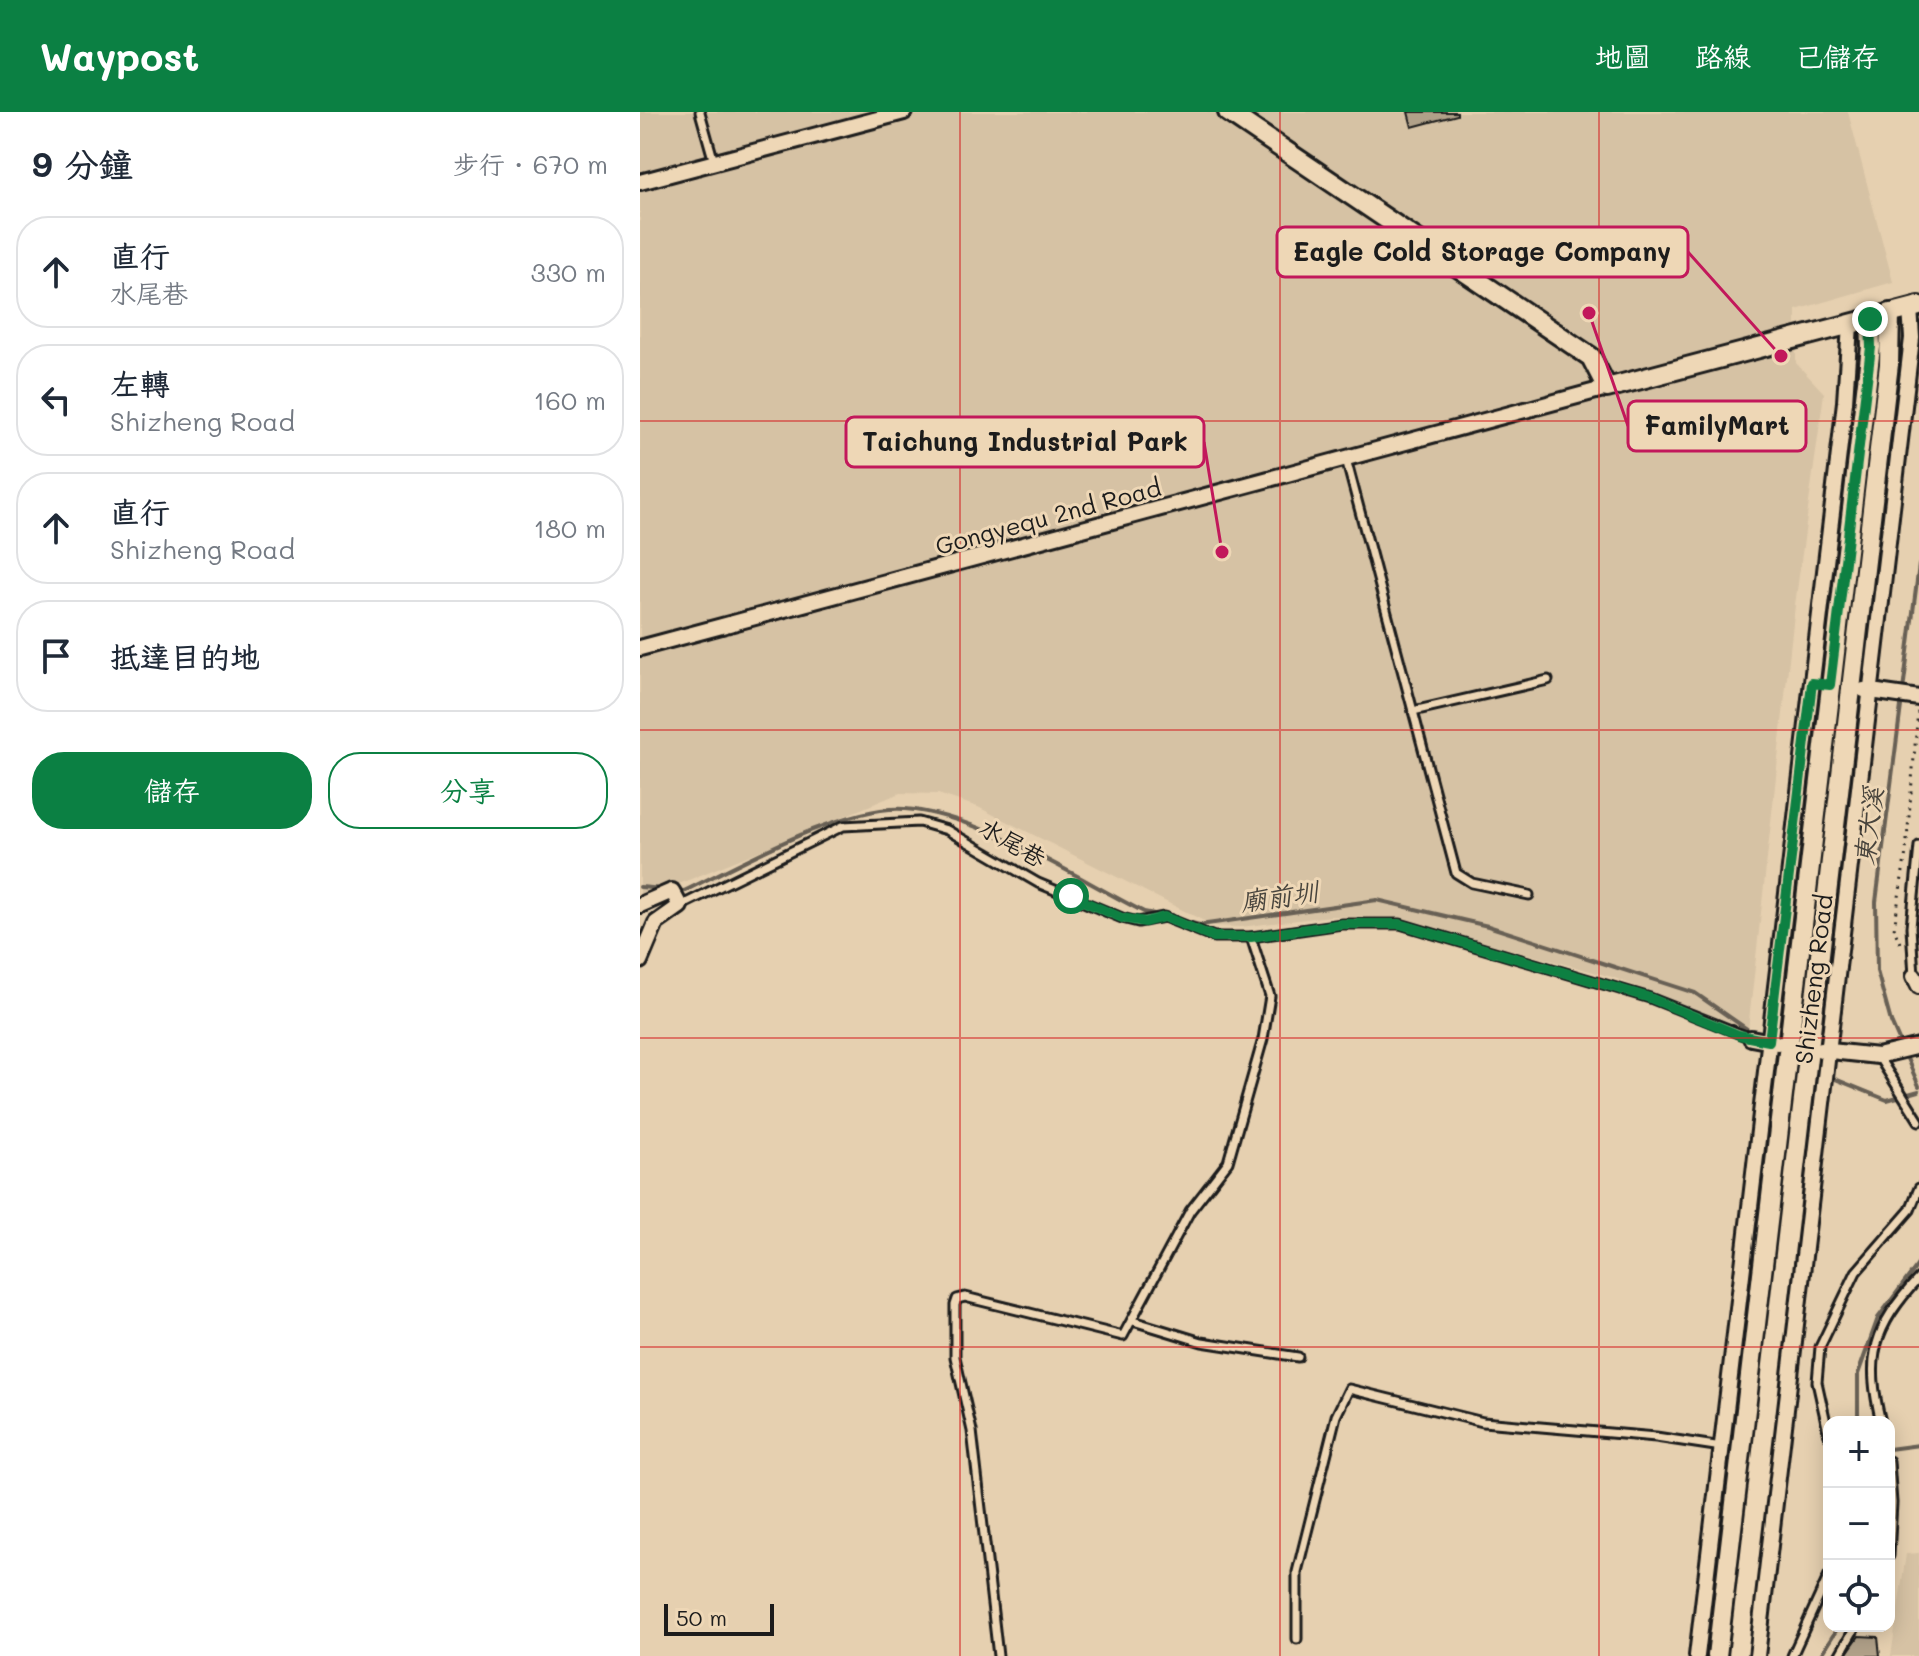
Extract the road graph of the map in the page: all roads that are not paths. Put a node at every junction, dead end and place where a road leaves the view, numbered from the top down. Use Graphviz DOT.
graph roads {
  1 [pos="700,112"];
  2 [pos="904,112"];
  3 [pos="1228,112"];
  4 [pos="714,162"];
  5 [pos="640,182"];
  6 [pos="1915,307"];
  7 [pos="1890,313"];
  8 [pos="1870,319"];
  9 [pos="1850,325"];
  10 [pos="1607,388"];
  11 [pos="1346,459"];
  12 [pos="640,648"];
  13 [pos="1548,680"];
  14 [pos="1813,683"];
  15 [pos="1851,688"];
  16 [pos="1870,691"];
  17 [pos="1919,700"];
  18 [pos="1413,711"];
  19 [pos="1919,846"];
  20 [pos="1529,895"];
  21 [pos="640,905"];
  22 [pos="680,906"];
  23 [pos="1251,937"];
  24 [pos="640,961"];
  25 [pos="1917,981"];
  26 [pos="1751,1038"];
  27 [pos="1769,1041"];
  28 [pos="1790,1045"];
  29 [pos="1919,1046"];
  30 [pos="1809,1048"];
  31 [pos="1828,1051"];
  32 [pos="1882,1056"];
  33 [pos="1919,1121"];
  34 [pos="1919,1188"];
  35 [pos="1919,1278"];
  36 [pos="1133,1321"];
  37 [pos="1298,1357"];
  38 [pos="1825,1416"];
  39 [pos="1880,1416"];
  40 [pos="1722,1447"];
  41 [pos="1823,1588"];
  42 [pos="1853,1632"];
  43 [pos="1297,1639"];
  44 [pos="998,1656"];
  45 [pos="1697,1656"];
  46 [pos="1717,1656"];
  47 [pos="1738,1656"];
  48 [pos="1757,1656"];
  49 [pos="1792,1656"];
  50 [pos="1839,1656"];
  1 -- 4 [label="lane"];
  2 -- 4 [label="street"];
  3 -- 10 [label="street"];
  4 -- 5 [label="street"];
  6 -- 7 [label="street"];
  6 -- 16 [label="street, Shizheng Road"];
  7 -- 8 [label="street"];
  7 -- 15 [label="street, Shizheng Road"];
  8 -- 9 [label="street"];
  8 -- 14 [label="street, Shizheng Road"];
  9 -- 10 [label="street"];
  9 -- 14 [label="street, Shizheng Road"];
  10 -- 11 [label="street, Gongyequ 2nd Road"];
  11 -- 12 [label="street, Gongyequ 2nd Road"];
  11 -- 18 [label="lane"];
  13 -- 18 [label="lane"];
  14 -- 15 [label="street"];
  14 -- 27 [label="street, Shizheng Road"];
  14 -- 28 [label="street, Shizheng Road"];
  15 -- 16 [label="street"];
  15 -- 30 [label="street, Shizheng Road"];
  16 -- 17 [label="street"];
  16 -- 31 [label="street, Shizheng Road"];
  18 -- 20 [label="lane"];
  19 -- 25 [label="lane"];
  21 -- 22 [label="street"];
  22 -- 23 [label="lane, 水尾巷"];
  22 -- 24 [label="street"];
  23 -- 26 [label="lane, 水尾巷"];
  23 -- 36 [label="lane"];
  26 -- 27 [label="street, 水尾巷"];
  27 -- 28 [label="street, 水尾巷"];
  27 -- 40 [label="street, Shizheng Road"];
  28 -- 30 [label="street, 水尾巷"];
  28 -- 46 [label="street, Shizheng Road"];
  29 -- 32 [label="street"];
  30 -- 31 [label="street, 水尾巷"];
  30 -- 47 [label="street, Shizheng Road"];
  31 -- 32 [label="street, 水尾巷"];
  31 -- 48 [label="street, Shizheng Road"];
  32 -- 33 [label="lane"];
  34 -- 38 [label="lane"];
  35 -- 39 [label="lane"];
  36 -- 37 [label="lane"];
  36 -- 44 [label="lane"];
  40 -- 43 [label="lane"];
  40 -- 45 [label="street, Shizheng Road"];
  41 -- 49 [label="lane"];
  42 -- 50 [label="lane"];
}
